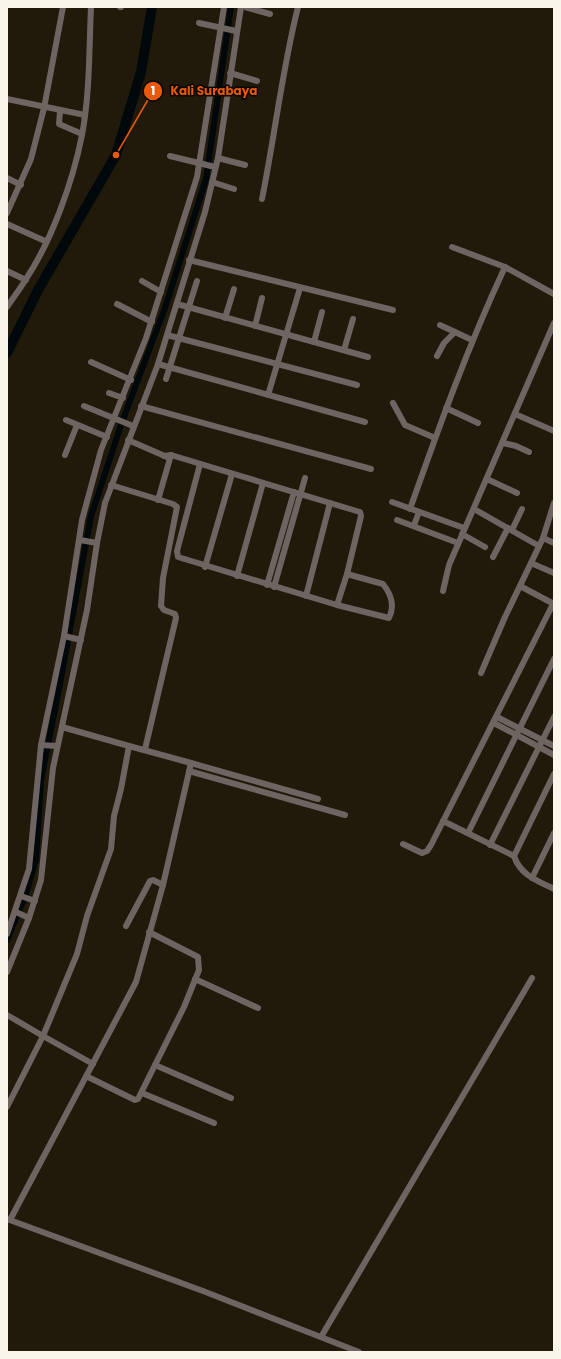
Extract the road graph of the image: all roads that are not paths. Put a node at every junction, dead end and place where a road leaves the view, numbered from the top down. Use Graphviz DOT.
graph roads {
  1 [pos="63,7"];
  2 [pos="91,7"];
  3 [pos="224,7"];
  4 [pos="241,7"];
  5 [pos="245,7"];
  6 [pos="298,7"];
  7 [pos="270,14"];
  8 [pos="199,23"];
  9 [pos="221,29"];
  10 [pos="234,31"];
  11 [pos="230,73"];
  12 [pos="257,81"];
  13 [pos="7,99"];
  14 [pos="44,108"];
  15 [pos="60,110"];
  16 [pos="85,115"];
  17 [pos="82,134"];
  18 [pos="170,156"];
  19 [pos="218,158"];
  20 [pos="201,164"];
  21 [pos="245,165"];
  22 [pos="214,167"];
  23 [pos="7,178"];
  24 [pos="212,182"];
  25 [pos="21,185"];
  26 [pos="234,189"];
  27 [pos="262,199"];
  28 [pos="7,213"];
  29 [pos="7,224"];
  30 [pos="45,241"];
  31 [pos="452,247"];
  32 [pos="189,260"];
  33 [pos="505,267"];
  34 [pos="7,271"];
  35 [pos="26,280"];
  36 [pos="142,281"];
  37 [pos="197,281"];
  38 [pos="300,288"];
  39 [pos="234,289"];
  40 [pos="161,292"];
  41 [pos="554,294"];
  42 [pos="262,298"];
  43 [pos="8,303"];
  44 [pos="117,304"];
  45 [pos="177,304"];
  46 [pos="189,307"];
  47 [pos="393,310"];
  48 [pos="322,312"];
  49 [pos="225,318"];
  50 [pos="353,319"];
  51 [pos="152,322"];
  52 [pos="554,323"];
  53 [pos="440,325"];
  54 [pos="255,326"];
  55 [pos="552,331"];
  56 [pos="455,332"];
  57 [pos="285,334"];
  58 [pos="167,335"];
  59 [pos="179,338"];
  60 [pos="472,340"];
  61 [pos="314,342"];
  62 [pos="344,350"];
  63 [pos="438,356"];
  64 [pos="368,357"];
  65 [pos="91,362"];
  66 [pos="158,364"];
  67 [pos="277,364"];
  68 [pos="170,367"];
  69 [pos="166,379"];
  70 [pos="131,380"];
  71 [pos="356,385"];
  72 [pos="109,392"];
  73 [pos="268,395"];
  74 [pos="123,398"];
  75 [pos="393,402"];
  76 [pos="84,406"];
  77 [pos="141,406"];
  78 [pos="446,408"];
  79 [pos="515,414"];
  80 [pos="115,418"];
  81 [pos="66,420"];
  82 [pos="365,422"];
  83 [pos="478,423"];
  84 [pos="133,424"];
  85 [pos="77,425"];
  86 [pos="554,430"];
  87 [pos="107,437"];
  88 [pos="435,438"];
  89 [pos="128,440"];
  90 [pos="502,443"];
  91 [pos="529,452"];
  92 [pos="65,455"];
  93 [pos="168,456"];
  94 [pos="201,466"];
  95 [pos="371,469"];
  96 [pos="232,474"];
  97 [pos="305,478"];
  98 [pos="487,479"];
  99 [pos="263,483"];
  100 [pos="111,485"];
  101 [pos="297,493"];
  102 [pos="517,493"];
  103 [pos="158,500"];
  104 [pos="392,502"];
  105 [pos="330,503"];
  106 [pos="554,503"];
  107 [pos="410,508"];
  108 [pos="522,508"];
  109 [pos="474,509"];
  110 [pos="419,512"];
  111 [pos="397,520"];
  112 [pos="414,525"];
  113 [pos="510,529"];
  114 [pos="463,531"];
  115 [pos="543,538"];
  116 [pos="81,540"];
  117 [pos="94,542"];
  118 [pos="458,543"];
  119 [pos="554,543"];
  120 [pos="539,546"];
  121 [pos="485,547"];
  122 [pos="492,557"];
  123 [pos="531,563"];
  124 [pos="205,567"];
  125 [pos="554,573"];
  126 [pos="347,574"];
  127 [pos="236,576"];
  128 [pos="267,585"];
  129 [pos="520,586"];
  130 [pos="274,587"];
  131 [pos="443,591"];
  132 [pos="306,596"];
  133 [pos="553,604"];
  134 [pos="337,605"];
  135 [pos="65,636"];
  136 [pos="78,639"];
  137 [pos="554,659"];
  138 [pos="481,673"];
  139 [pos="554,717"];
  140 [pos="496,720"];
  141 [pos="62,727"];
  142 [pos="519,728"];
  143 [pos="516,734"];
  144 [pos="542,740"];
  145 [pos="42,744"];
  146 [pos="55,746"];
  147 [pos="128,746"];
  148 [pos="554,746"];
  149 [pos="539,747"];
  150 [pos="145,749"];
  151 [pos="554,754"];
  152 [pos="191,763"];
  153 [pos="189,771"];
  154 [pos="554,775"];
  155 [pos="318,799"];
  156 [pos="346,815"];
  157 [pos="443,822"];
  158 [pos="468,833"];
  159 [pos="554,833"];
  160 [pos="403,844"];
  161 [pos="490,845"];
  162 [pos="514,856"];
  163 [pos="532,878"];
  164 [pos="163,885"];
  165 [pos="554,889"];
  166 [pos="22,896"];
  167 [pos="33,900"];
  168 [pos="16,913"];
  169 [pos="28,917"];
  170 [pos="126,926"];
  171 [pos="151,933"];
  172 [pos="7,934"];
  173 [pos="7,972"];
  174 [pos="532,978"];
  175 [pos="195,979"];
  176 [pos="258,1008"];
  177 [pos="7,1015"];
  178 [pos="43,1036"];
  179 [pos="93,1064"];
  180 [pos="155,1065"];
  181 [pos="88,1077"];
  182 [pos="142,1092"];
  183 [pos="231,1098"];
  184 [pos="7,1107"];
  185 [pos="214,1122"];
  186 [pos="8,1220"];
  187 [pos="321,1337"];
  188 [pos="359,1352"];
  1 -- 14 [label="street"];
  2 -- 16 [label="street"];
  3 -- 9 [label="street"];
  4 -- 10 [label="street"];
  5 -- 7 [label="street"];
  6 -- 27 [label="street"];
  8 -- 9 [label="street"];
  9 -- 10 [label="street"];
  9 -- 20 [label="street"];
  10 -- 11 [label="street"];
  11 -- 12 [label="street"];
  11 -- 19 [label="street"];
  13 -- 14 [label="street"];
  14 -- 15 [label="street"];
  14 -- 25 [label="street"];
  15 -- 16 [label="street"];
  15 -- 17 [label="street"];
  16 -- 17 [label="street"];
  17 -- 30 [label="street"];
  18 -- 20 [label="street"];
  19 -- 21 [label="street"];
  19 -- 22 [label="street"];
  20 -- 22 [label="street"];
  20 -- 40 [label="street"];
  22 -- 24 [label="street"];
  23 -- 25 [label="street"];
  24 -- 26 [label="street"];
  24 -- 32 [label="street"];
  25 -- 28 [label="street"];
  29 -- 30 [label="street"];
  30 -- 35 [label="street"];
  31 -- 33 [label="street"];
  32 -- 38 [label="street"];
  32 -- 45 [label="street"];
  33 -- 41 [label="street"];
  33 -- 60 [label="street"];
  34 -- 35 [label="street"];
  35 -- 43 [label="street"];
  36 -- 40 [label="street"];
  37 -- 46 [label="street"];
  38 -- 47 [label="street"];
  38 -- 57 [label="street"];
  39 -- 49 [label="street"];
  40 -- 51 [label="street"];
  42 -- 54 [label="street"];
  44 -- 51 [label="street"];
  45 -- 46 [label="street"];
  45 -- 58 [label="street"];
  46 -- 49 [label="street"];
  46 -- 59 [label="street"];
  48 -- 61 [label="street"];
  49 -- 54 [label="street"];
  50 -- 62 [label="street"];
  51 -- 70 [label="street"];
  52 -- 55 [label="street"];
  53 -- 56 [label="street"];
  54 -- 57 [label="street"];
  55 -- 79 [label="street"];
  56 -- 60 [label="street"];
  56 -- 63 [label="street"];
  57 -- 61 [label="street"];
  57 -- 67 [label="street"];
  58 -- 59 [label="street"];
  58 -- 66 [label="street"];
  59 -- 67 [label="street"];
  59 -- 68 [label="street"];
  60 -- 78 [label="street"];
  61 -- 62 [label="street"];
  62 -- 64 [label="street"];
  65 -- 70 [label="street"];
  66 -- 68 [label="street"];
  66 -- 77 [label="street"];
  67 -- 71 [label="street"];
  67 -- 73 [label="street"];
  68 -- 69 [label="street"];
  68 -- 73 [label="street"];
  70 -- 74 [label="street"];
  72 -- 74 [label="street"];
  73 -- 82 [label="street"];
  74 -- 80 [label="street"];
  75 -- 88 [label="street"];
  76 -- 80 [label="street"];
  77 -- 84 [label="street"];
  77 -- 95 [label="street"];
  78 -- 83 [label="street"];
  78 -- 88 [label="street"];
  79 -- 86 [label="street"];
  79 -- 90 [label="street"];
  80 -- 84 [label="street"];
  80 -- 87 [label="street"];
  81 -- 85 [label="street"];
  84 -- 89 [label="street"];
  85 -- 87 [label="street"];
  85 -- 92 [label="street"];
  87 -- 116 [label="street"];
  88 -- 107 [label="street"];
  89 -- 93 [label="street"];
  89 -- 100 [label="street"];
  90 -- 91 [label="street"];
  90 -- 98 [label="street"];
  93 -- 94 [label="street"];
  93 -- 103 [label="street"];
  94 -- 96 [label="street"];
  94 -- 124 [label="street"];
  96 -- 99 [label="street"];
  96 -- 124 [label="street"];
  97 -- 101 [label="street"];
  98 -- 102 [label="street"];
  98 -- 109 [label="street"];
  99 -- 101 [label="street"];
  99 -- 127 [label="street"];
  100 -- 103 [label="street"];
  100 -- 117 [label="street"];
  101 -- 105 [label="street"];
  101 -- 128 [label="street"];
  101 -- 130 [label="street"];
  103 -- 150 [label="street"];
  104 -- 107 [label="street"];
  105 -- 126 [label="street"];
  105 -- 132 [label="street"];
  106 -- 115 [label="street"];
  107 -- 110 [label="street"];
  108 -- 113 [label="street"];
  109 -- 113 [label="street"];
  109 -- 114 [label="street"];
  110 -- 112 [label="street"];
  110 -- 114 [label="street"];
  111 -- 112 [label="street"];
  112 -- 118 [label="street"];
  113 -- 120 [label="street"];
  113 -- 122 [label="street"];
  114 -- 118 [label="street"];
  114 -- 121 [label="street"];
  115 -- 119 [label="street"];
  115 -- 120 [label="street"];
  116 -- 117 [label="street"];
  116 -- 135 [label="street"];
  117 -- 136 [label="street"];
  118 -- 131 [label="street"];
  120 -- 123 [label="street"];
  123 -- 125 [label="street"];
  123 -- 129 [label="street"];
  124 -- 127 [label="street"];
  126 -- 134 [label="street"];
  126 -- 134 [label="street"];
  127 -- 128 [label="street"];
  128 -- 130 [label="street"];
  129 -- 133 [label="street"];
  129 -- 138 [label="street"];
  130 -- 132 [label="street"];
  132 -- 134 [label="street"];
  133 -- 140 [label="street"];
  135 -- 136 [label="street"];
  135 -- 145 [label="street"];
  136 -- 141 [label="street"];
  137 -- 142 [label="street"];
  139 -- 144 [label="street"];
  140 -- 142 [label="street"];
  140 -- 143 [label="street"];
  140 -- 157 [label="street"];
  141 -- 146 [label="street"];
  141 -- 147 [label="street"];
  142 -- 143 [label="street"];
  142 -- 144 [label="street"];
  143 -- 149 [label="street"];
  143 -- 158 [label="street"];
  144 -- 148 [label="street"];
  144 -- 149 [label="street"];
  145 -- 146 [label="street"];
  145 -- 166 [label="street"];
  146 -- 167 [label="street"];
  147 -- 150 [label="street"];
  147 -- 178 [label="street"];
  149 -- 151 [label="street"];
  149 -- 161 [label="street"];
  150 -- 152 [label="street"];
  152 -- 153 [label="street"];
  152 -- 155 [label="street"];
  153 -- 156 [label="street"];
  153 -- 164 [label="street"];
  154 -- 162 [label="street"];
  157 -- 158 [label="street"];
  157 -- 160 [label="street"];
  158 -- 161 [label="street"];
  159 -- 163 [label="street"];
  161 -- 162 [label="street"];
  162 -- 163 [label="street"];
  163 -- 165 [label="street"];
  164 -- 170 [label="street"];
  164 -- 171 [label="street"];
  166 -- 167 [label="street"];
  166 -- 168 [label="street"];
  167 -- 169 [label="street"];
  168 -- 169 [label="street"];
  168 -- 172 [label="street"];
  169 -- 173 [label="street"];
  171 -- 175 [label="street"];
  171 -- 179 [label="street"];
  174 -- 187 [label="street"];
  175 -- 176 [label="street"];
  175 -- 180 [label="street"];
  177 -- 178 [label="street"];
  178 -- 179 [label="street"];
  178 -- 184 [label="street"];
  179 -- 181 [label="street"];
  180 -- 182 [label="street"];
  180 -- 183 [label="street"];
  181 -- 182 [label="street"];
  181 -- 186 [label="street"];
  182 -- 185 [label="street"];
  186 -- 187 [label="street"];
  187 -- 188 [label="street"];
}
